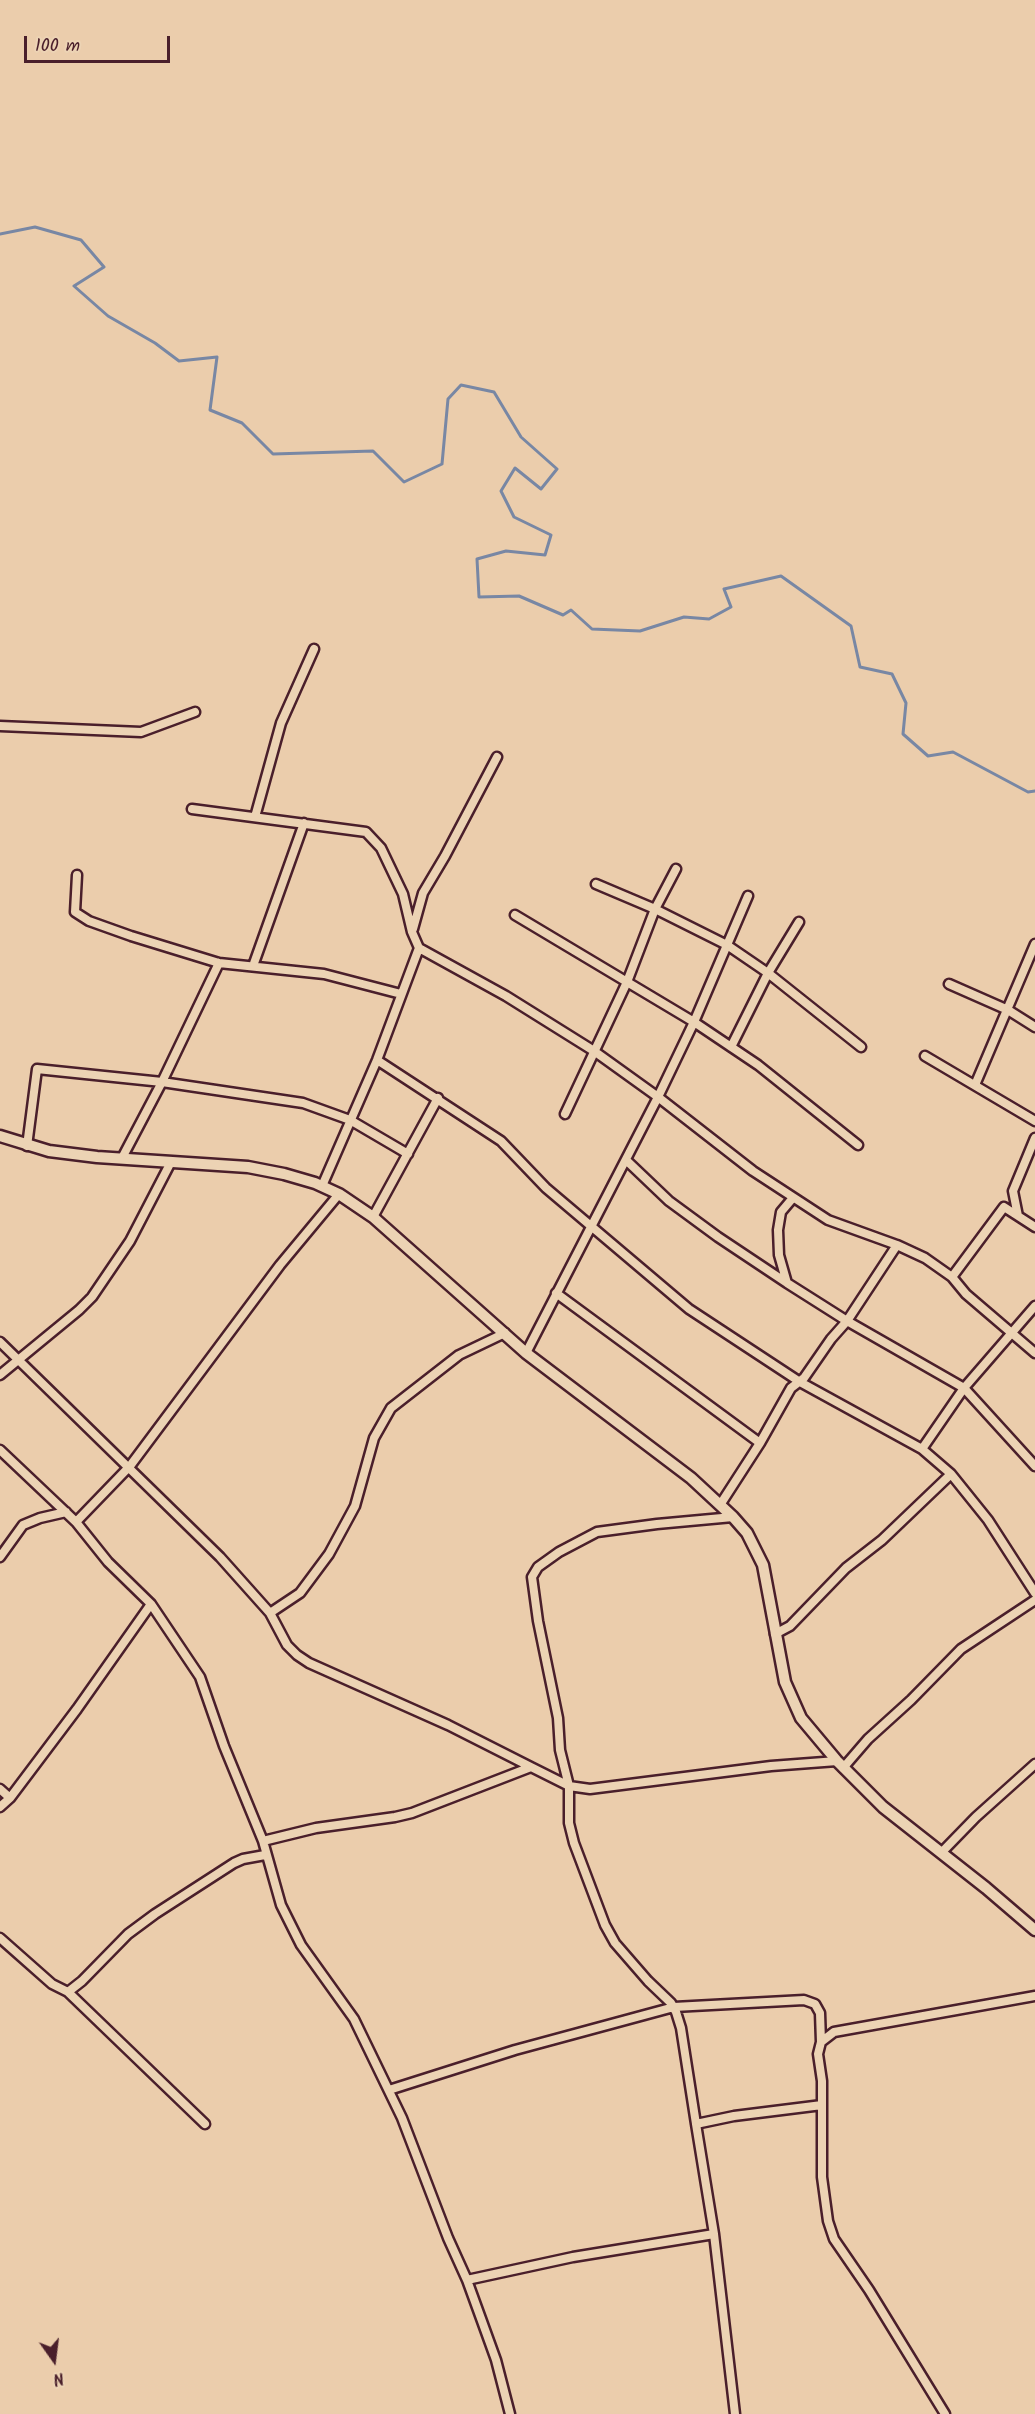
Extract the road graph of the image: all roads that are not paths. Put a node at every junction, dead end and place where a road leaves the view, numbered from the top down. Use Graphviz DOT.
graph roads {
  1 [pos="314,649"];
  2 [pos="195,712"];
  3 [pos="0,726"];
  4 [pos="496,757"];
  5 [pos="192,809"];
  6 [pos="255,817"];
  7 [pos="304,823"];
  8 [pos="676,869"];
  9 [pos="77,875"];
  10 [pos="596,884"];
  11 [pos="748,896"];
  12 [pos="655,909"];
  13 [pos="515,915"];
  14 [pos="799,922"];
  15 [pos="412,932"];
  16 [pos="1035,944"];
  17 [pos="727,945"];
  18 [pos="419,948"];
  19 [pos="219,963"];
  20 [pos="253,966"];
  21 [pos="768,973"];
  22 [pos="627,982"];
  23 [pos="949,984"];
  24 [pos="401,994"];
  25 [pos="1008,1010"];
  26 [pos="694,1022"];
  27 [pos="1035,1027"];
  28 [pos="731,1047"];
  29 [pos="861,1047"];
  30 [pos="594,1051"];
  31 [pos="925,1056"];
  32 [pos="377,1060"];
  33 [pos="162,1082"];
  34 [pos="975,1085"];
  35 [pos="658,1097"];
  36 [pos="438,1098"];
  37 [pos="565,1114"];
  38 [pos="350,1120"];
  39 [pos="1035,1120"];
  40 [pos="0,1136"];
  41 [pos="1035,1138"];
  42 [pos="858,1145"];
  43 [pos="27,1146"];
  44 [pos="408,1154"];
  45 [pos="122,1158"];
  46 [pos="626,1160"];
  47 [pos="171,1162"];
  48 [pos="322,1186"];
  49 [pos="339,1194"];
  50 [pos="792,1199"];
  51 [pos="1018,1216"];
  52 [pos="374,1217"];
  53 [pos="1035,1227"];
  54 [pos="591,1228"];
  55 [pos="897,1245"];
  56 [pos="952,1277"];
  57 [pos="787,1283"];
  58 [pos="556,1293"];
  59 [pos="1035,1306"];
  60 [pos="847,1321"];
  61 [pos="505,1333"];
  62 [pos="1013,1334"];
  63 [pos="0,1342"];
  64 [pos="526,1353"];
  65 [pos="1035,1353"];
  66 [pos="19,1359"];
  67 [pos="0,1375"];
  68 [pos="800,1382"];
  69 [pos="964,1388"];
  70 [pos="760,1443"];
  71 [pos="922,1449"];
  72 [pos="0,1450"];
  73 [pos="130,1466"];
  74 [pos="1035,1466"];
  75 [pos="951,1474"];
  76 [pos="720,1505"];
  77 [pos="66,1512"];
  78 [pos="734,1517"];
  79 [pos="76,1522"];
  80 [pos="0,1557"];
  81 [pos="1035,1593"];
  82 [pos="1035,1600"];
  83 [pos="150,1604"];
  84 [pos="270,1612"];
  85 [pos="775,1634"];
  86 [pos="1035,1764"];
  87 [pos="840,1765"];
  88 [pos="531,1767"];
  89 [pos="568,1786"];
  90 [pos="0,1789"];
  91 [pos="10,1798"];
  92 [pos="0,1807"];
  93 [pos="263,1841"];
  94 [pos="941,1853"];
  95 [pos="265,1855"];
  96 [pos="1035,1930"];
  97 [pos="0,1938"];
  98 [pos="68,1992"];
  99 [pos="1035,1996"];
  100 [pos="674,2007"];
  101 [pos="821,2042"];
  102 [pos="389,2090"];
  103 [pos="822,2105"];
  104 [pos="205,2124"];
  105 [pos="696,2124"];
  106 [pos="714,2234"];
  107 [pos="467,2280"];
  108 [pos="510,2414"];
  109 [pos="735,2414"];
  110 [pos="945,2414"];
  1 -- 6 [label="street"];
  2 -- 3 [label="street"];
  4 -- 15 [label="street"];
  5 -- 6 [label="street"];
  6 -- 7 [label="street"];
  7 -- 15 [label="street"];
  7 -- 20 [label="street"];
  8 -- 12 [label="street"];
  9 -- 19 [label="street"];
  10 -- 12 [label="street"];
  11 -- 17 [label="street"];
  12 -- 17 [label="street"];
  12 -- 22 [label="street"];
  13 -- 22 [label="street"];
  14 -- 21 [label="street"];
  15 -- 18 [label="street"];
  16 -- 25 [label="street"];
  17 -- 21 [label="street"];
  17 -- 26 [label="street"];
  18 -- 24 [label="street"];
  18 -- 30 [label="street"];
  19 -- 20 [label="street"];
  19 -- 33 [label="street"];
  20 -- 24 [label="street"];
  21 -- 28 [label="street"];
  21 -- 29 [label="street"];
  22 -- 26 [label="street"];
  22 -- 30 [label="street"];
  23 -- 25 [label="street"];
  24 -- 32 [label="street"];
  25 -- 27 [label="street"];
  25 -- 34 [label="street"];
  26 -- 28 [label="street"];
  26 -- 35 [label="street"];
  28 -- 42 [label="street"];
  30 -- 35 [label="street"];
  30 -- 37 [label="street"];
  31 -- 34 [label="street"];
  32 -- 36 [label="street"];
  32 -- 38 [label="street"];
  33 -- 38 [label="street"];
  33 -- 43 [label="street"];
  33 -- 45 [label="street"];
  34 -- 39 [label="street"];
  35 -- 46 [label="street"];
  35 -- 50 [label="street"];
  36 -- 44 [label="street"];
  36 -- 54 [label="street"];
  38 -- 44 [label="street"];
  38 -- 48 [label="street"];
  40 -- 43 [label="street"];
  41 -- 51 [label="street"];
  43 -- 45 [label="street"];
  44 -- 52 [label="street"];
  45 -- 47 [label="street"];
  46 -- 54 [label="street"];
  46 -- 57 [label="street"];
  47 -- 48 [label="street"];
  47 -- 66 [label="street"];
  48 -- 49 [label="street"];
  49 -- 52 [label="street"];
  49 -- 73 [label="street"];
  50 -- 55 [label="street"];
  50 -- 57 [label="street"];
  51 -- 53 [label="street"];
  51 -- 56 [label="street"];
  52 -- 61 [label="street"];
  54 -- 58 [label="street"];
  54 -- 68 [label="street"];
  55 -- 56 [label="street"];
  55 -- 60 [label="street"];
  56 -- 62 [label="street"];
  57 -- 60 [label="street"];
  58 -- 64 [label="street"];
  58 -- 70 [label="street"];
  59 -- 62 [label="street"];
  60 -- 68 [label="street"];
  60 -- 69 [label="street"];
  61 -- 64 [label="street"];
  61 -- 84 [label="street"];
  62 -- 65 [label="street"];
  62 -- 69 [label="street"];
  63 -- 66 [label="street"];
  64 -- 76 [label="street"];
  66 -- 67 [label="street"];
  66 -- 73 [label="street"];
  68 -- 70 [label="street"];
  68 -- 71 [label="street"];
  69 -- 71 [label="street"];
  69 -- 74 [label="street"];
  70 -- 76 [label="street"];
  71 -- 75 [label="street"];
  72 -- 77 [label="street"];
  73 -- 79 [label="street"];
  73 -- 84 [label="street"];
  75 -- 81 [label="street"];
  75 -- 85 [label="street"];
  76 -- 78 [label="street"];
  77 -- 79 [label="street"];
  77 -- 80 [label="street"];
  78 -- 85 [label="street"];
  78 -- 89 [label="street"];
  79 -- 83 [label="street"];
  82 -- 87 [label="street"];
  83 -- 91 [label="street"];
  83 -- 93 [label="street"];
  84 -- 88 [label="street"];
  85 -- 87 [label="street"];
  86 -- 94 [label="street"];
  87 -- 89 [label="street"];
  87 -- 94 [label="street"];
  88 -- 89 [label="street"];
  88 -- 93 [label="street"];
  89 -- 100 [label="street"];
  90 -- 91 [label="street"];
  91 -- 92 [label="street"];
  93 -- 95 [label="street"];
  94 -- 96 [label="street"];
  95 -- 98 [label="street"];
  95 -- 102 [label="street"];
  97 -- 98 [label="street"];
  98 -- 104 [label="street"];
  99 -- 101 [label="street"];
  100 -- 101 [label="street"];
  100 -- 102 [label="street"];
  100 -- 105 [label="street"];
  101 -- 103 [label="street"];
  102 -- 107 [label="street"];
  103 -- 105 [label="street"];
  103 -- 110 [label="street"];
  105 -- 106 [label="street"];
  106 -- 107 [label="street"];
  106 -- 109 [label="street"];
  107 -- 108 [label="street"];
}
